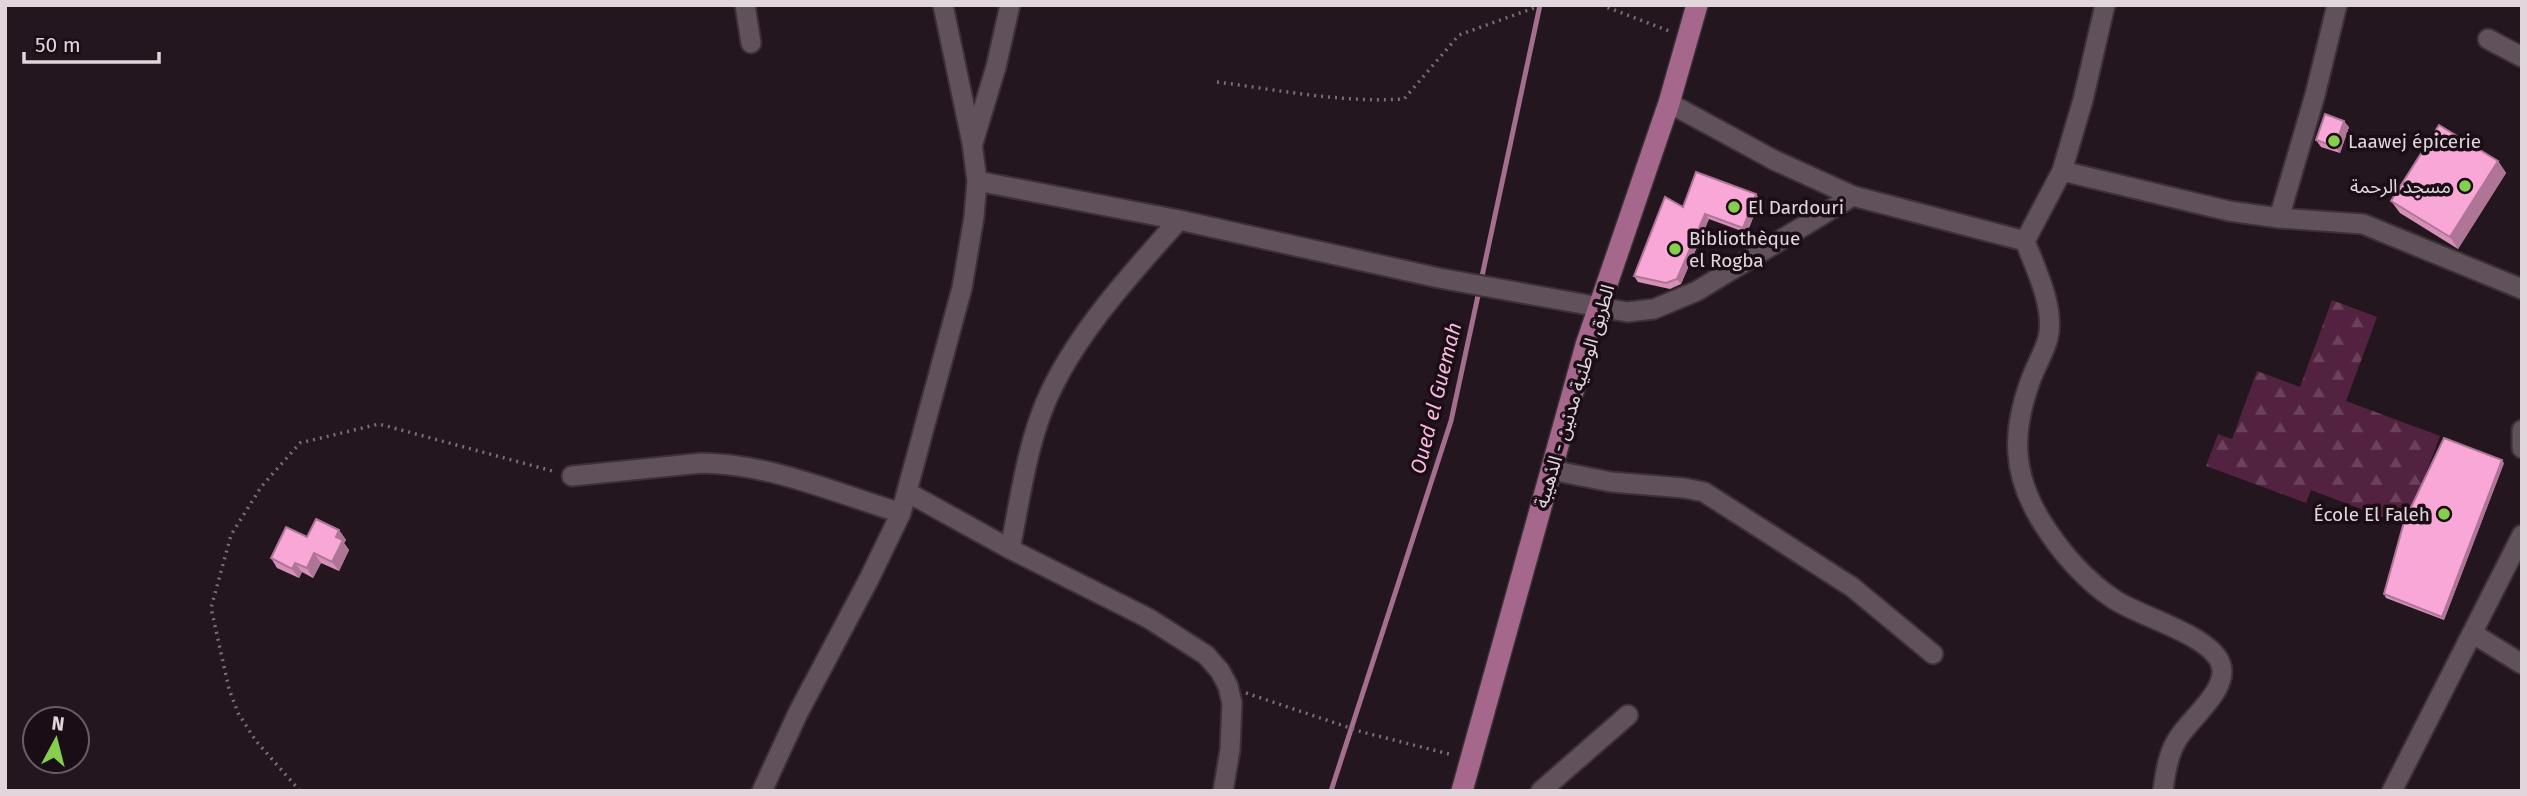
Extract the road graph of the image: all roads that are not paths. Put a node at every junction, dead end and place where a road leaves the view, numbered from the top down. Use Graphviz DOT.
graph roads {
  1 [pos="745,5"];
  2 [pos="943,5"];
  3 [pos="1010,5"];
  4 [pos="1697,5"];
  5 [pos="2105,5"];
  6 [pos="2337,5"];
  7 [pos="2488,39"];
  8 [pos="751,43"];
  9 [pos="2522,57"];
  10 [pos="1669,103"];
  11 [pos="972,143"];
  12 [pos="2062,171"];
  13 [pos="977,181"];
  14 [pos="1853,196"];
  15 [pos="2279,218"];
  16 [pos="1179,220"];
  17 [pos="2025,241"];
  18 [pos="2522,289"];
  19 [pos="1598,307"];
  20 [pos="2522,430"];
  21 [pos="2522,448"];
  22 [pos="1551,470"];
  23 [pos="572,476"];
  24 [pos="907,492"];
  25 [pos="901,513"];
  26 [pos="2522,535"];
  27 [pos="1010,549"];
  28 [pos="2472,633"];
  29 [pos="1933,654"];
  30 [pos="2522,664"];
  31 [pos="1628,715"];
  32 [pos="1463,790"];
  33 [pos="762,791"];
  34 [pos="1223,791"];
  35 [pos="1541,791"];
  36 [pos="2163,791"];
  37 [pos="2392,791"];
  1 -- 8 [label="street"];
  2 -- 11 [label="street"];
  3 -- 11 [label="street"];
  4 -- 10 [label="main road, الطريق الوطنية مدنين - الذهيبة"];
  5 -- 12 [label="street"];
  6 -- 15 [label="street"];
  7 -- 9 [label="street"];
  10 -- 14 [label="street"];
  10 -- 19 [label="main road, الطريق الوطنية مدنين - الذهيبة"];
  11 -- 13 [label="street"];
  12 -- 15 [label="street"];
  12 -- 17 [label="street"];
  13 -- 16 [label="street"];
  13 -- 24 [label="street"];
  14 -- 17 [label="street"];
  14 -- 19 [label="street"];
  15 -- 18 [label="street"];
  16 -- 19 [label="street"];
  16 -- 27 [label="street"];
  17 -- 36 [label="street"];
  19 -- 22 [label="main road, الطريق الوطنية مدنين - الذهيبة"];
  20 -- 21 [label="street"];
  22 -- 29 [label="street"];
  22 -- 32 [label="main road, الطريق الوطنية مدنين - الذهيبة"];
  23 -- 25 [label="street"];
  24 -- 25 [label="street"];
  24 -- 27 [label="street"];
  25 -- 33 [label="street"];
  26 -- 28 [label="street"];
  27 -- 34 [label="street"];
  28 -- 30 [label="street"];
  28 -- 37 [label="street"];
  31 -- 35 [label="street"];
}
